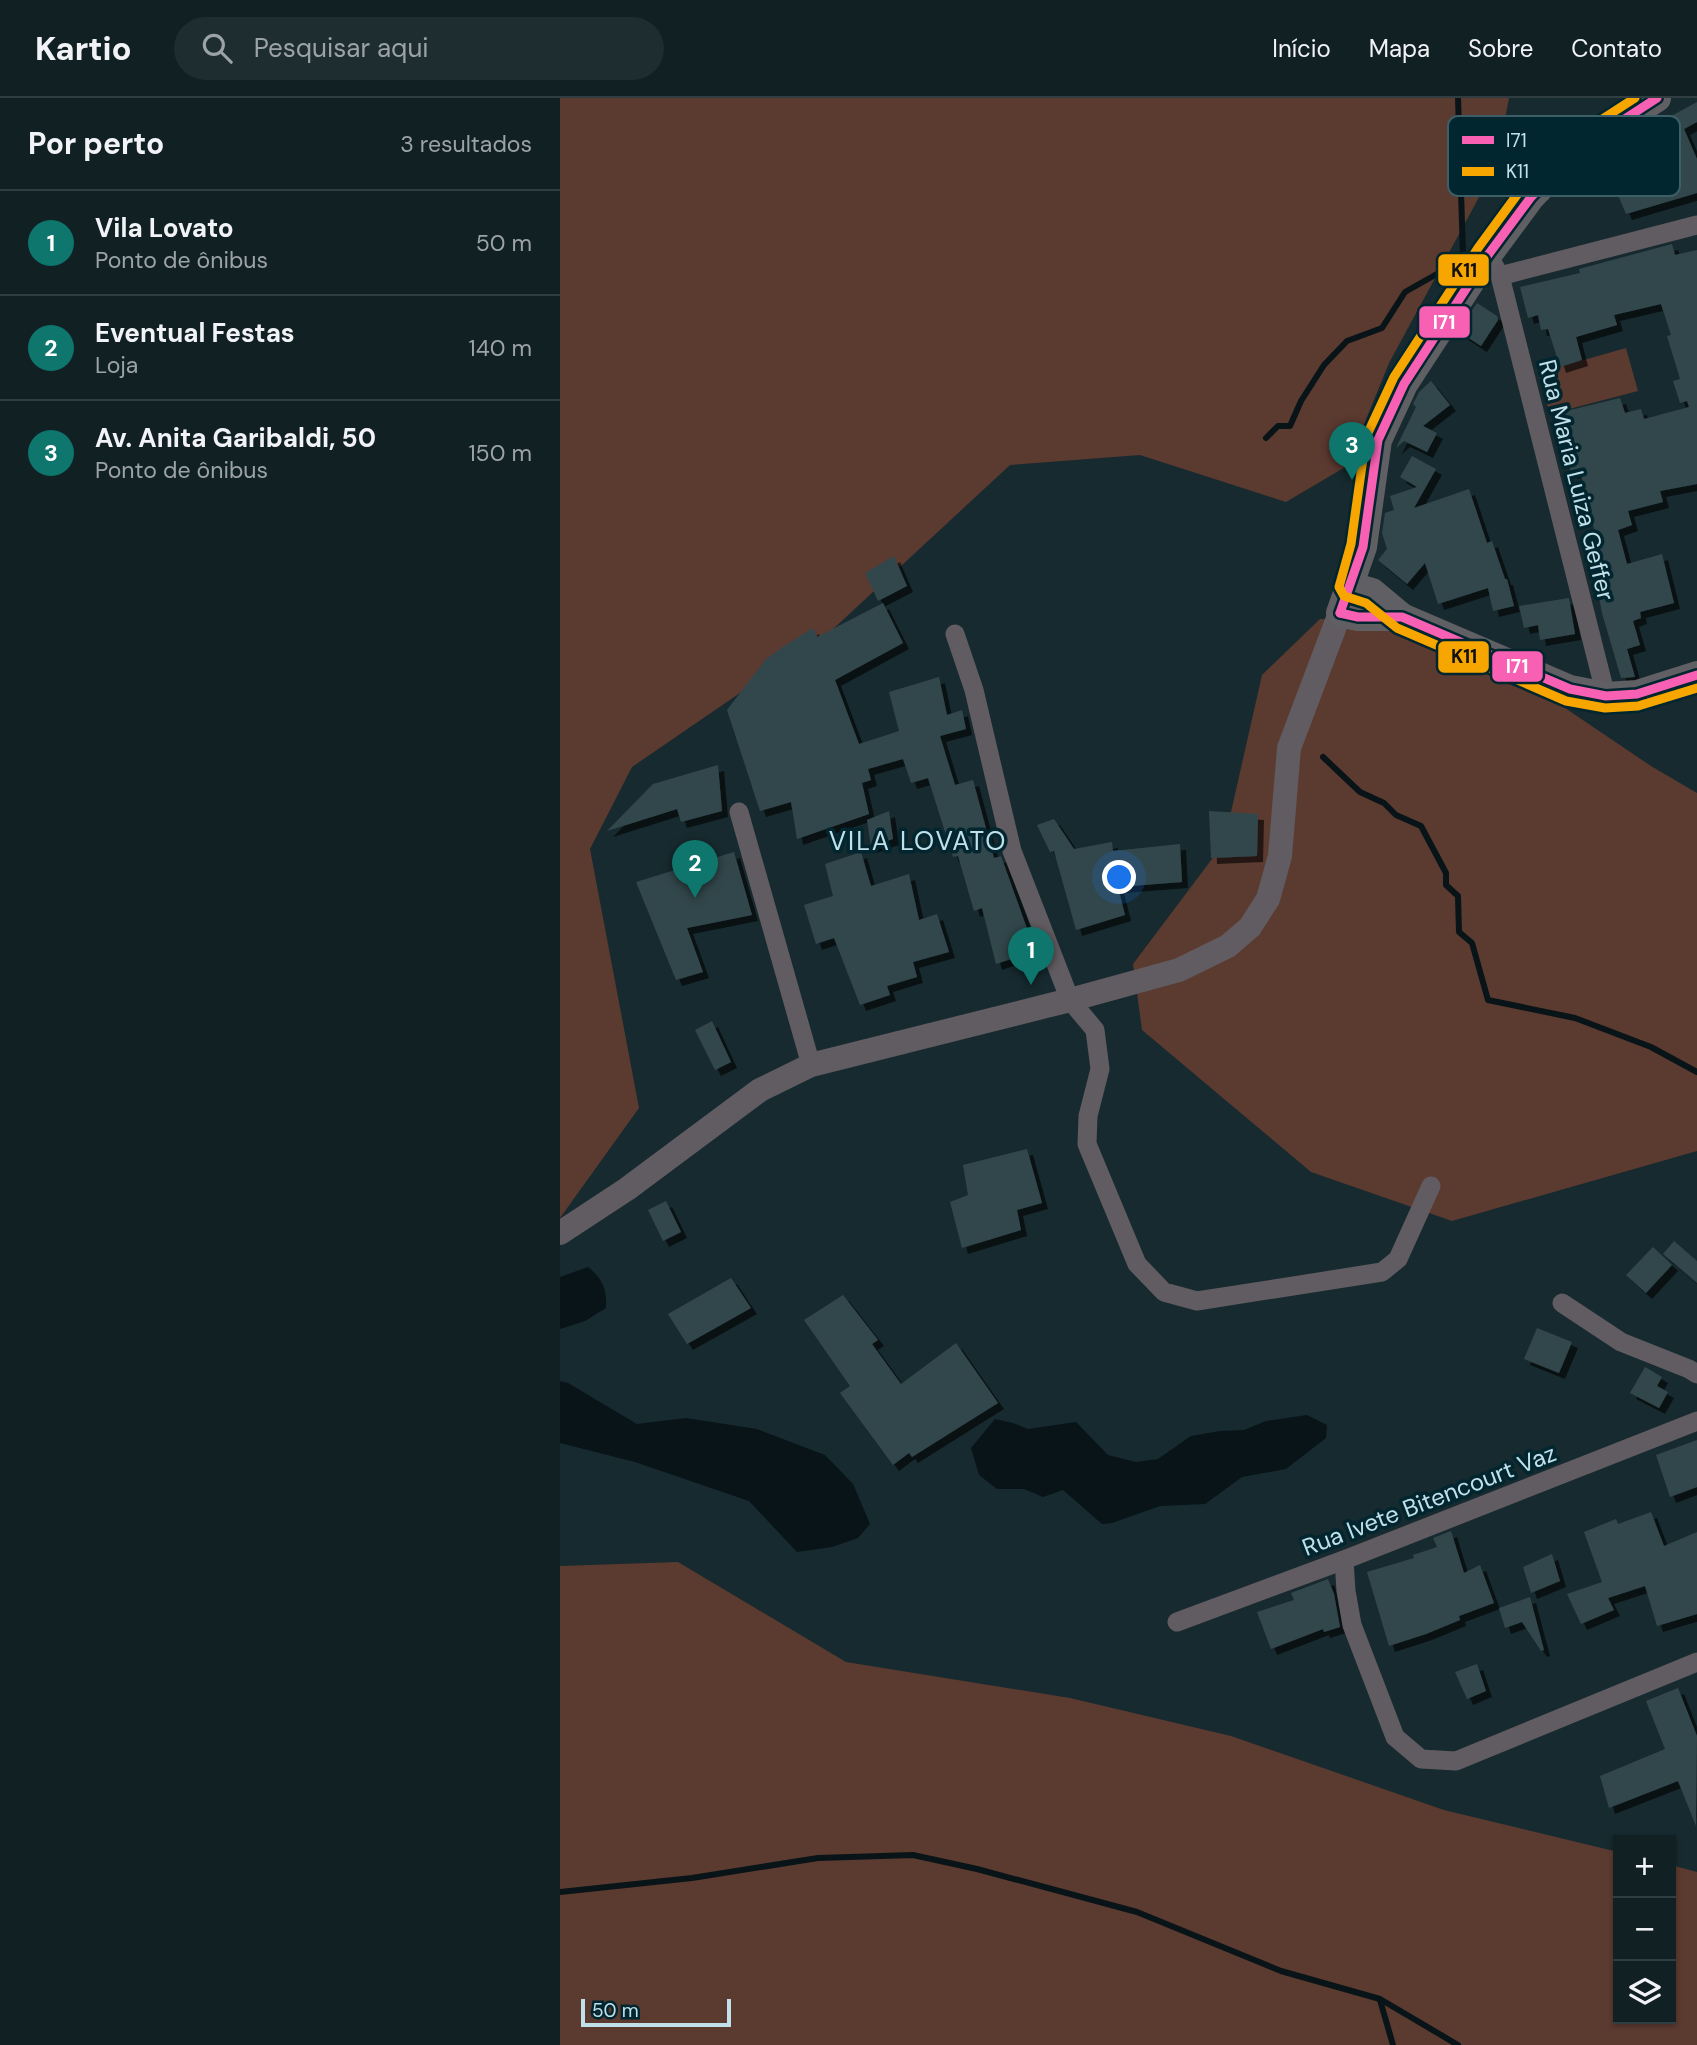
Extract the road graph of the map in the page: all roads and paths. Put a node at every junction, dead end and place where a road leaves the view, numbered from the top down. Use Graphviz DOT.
graph roads {
  1 [pos="1657,98"];
  2 [pos="1629,116"];
  3 [pos="1532,196"];
  4 [pos="1697,225"];
  5 [pos="1494,266"];
  6 [pos="1351,586"];
  7 [pos="1340,613"];
  8 [pos="1402,617"];
  9 [pos="955,634"];
  10 [pos="1697,675"];
  11 [pos="1606,696"];
  12 [pos="739,812"];
  13 [pos="1070,1000"];
  14 [pos="811,1065"];
  15 [pos="1430,1186"];
  16 [pos="560,1233"];
  17 [pos="1562,1303"];
  18 [pos="1697,1374"];
  19 [pos="1697,1421"];
  20 [pos="1343,1560"];
  21 [pos="1177,1622"];
  22 [pos="1697,1662"];
  1 -- 2 [label="main road"];
  3 -- 5 [label="main road"];
  4 -- 5 [label="street"];
  5 -- 6 [label="main road"];
  5 -- 11 [label="street, Rua Maria Luiza Geffer"];
  6 -- 7 [label="main road"];
  6 -- 8 [label="main road"];
  7 -- 8 [label="main road"];
  7 -- 13 [label="street"];
  8 -- 11 [label="main road"];
  9 -- 13 [label="street"];
  10 -- 11 [label="main road"];
  12 -- 14 [label="street"];
  13 -- 14 [label="street"];
  13 -- 15 [label="street"];
  14 -- 16 [label="street"];
  17 -- 18 [label="street"];
  19 -- 20 [label="street, Rua Ivete Bitencourt Vaz"];
  20 -- 21 [label="street, Rua Ivete Bitencourt Vaz"];
  20 -- 22 [label="street"];
}
